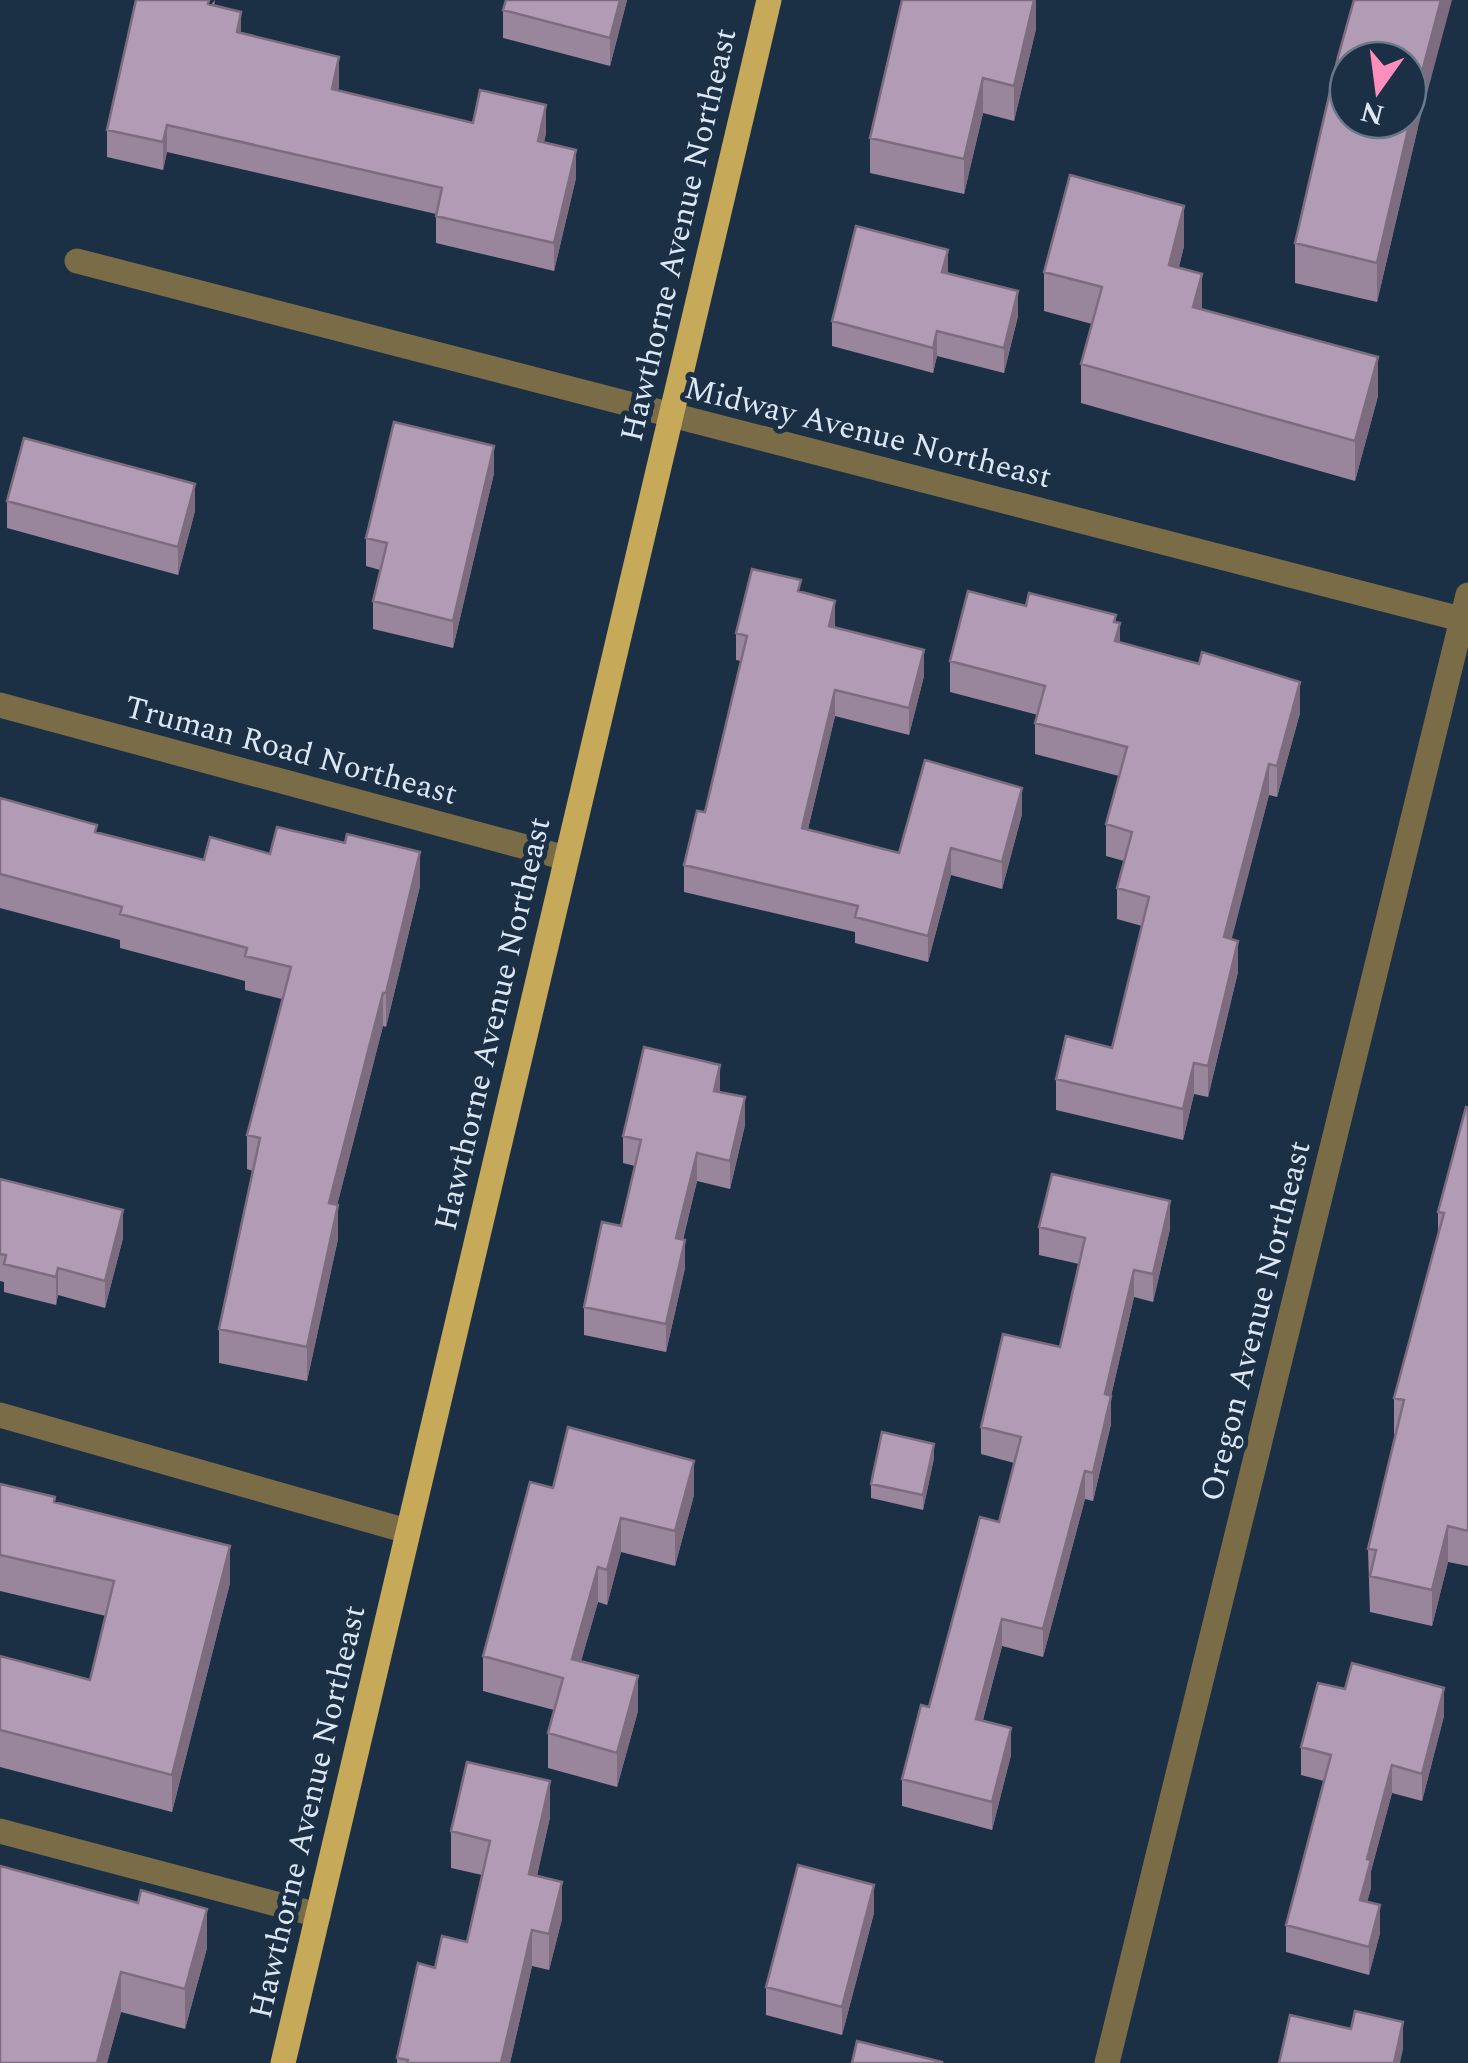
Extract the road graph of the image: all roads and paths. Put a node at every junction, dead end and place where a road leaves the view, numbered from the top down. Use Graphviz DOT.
graph roads {
  1 [pos="769,0"];
  2 [pos="77,261"];
  3 [pos="670,416"];
  4 [pos="1466,612"];
  5 [pos="0,705"];
  6 [pos="566,858"];
  7 [pos="0,1416"];
  8 [pos="407,1531"];
  9 [pos="0,1832"];
  10 [pos="318,1916"];
  11 [pos="283,2063"];
  12 [pos="1107,2063"];
  1 -- 3 [label="main road, Hawthorne Avenue Northeast"];
  2 -- 3 [label="street, Midway Avenue Northeast"];
  3 -- 4 [label="street, Midway Avenue Northeast"];
  3 -- 6 [label="main road, Hawthorne Avenue Northeast"];
  4 -- 12 [label="street, Oregon Avenue Northeast"];
  5 -- 6 [label="street, Truman Road Northeast"];
  6 -- 8 [label="main road, Hawthorne Avenue Northeast"];
  7 -- 8 [label="street"];
  8 -- 10 [label="main road, Hawthorne Avenue Northeast"];
  9 -- 10 [label="street"];
  10 -- 11 [label="main road, Hawthorne Avenue Northeast"];
}
